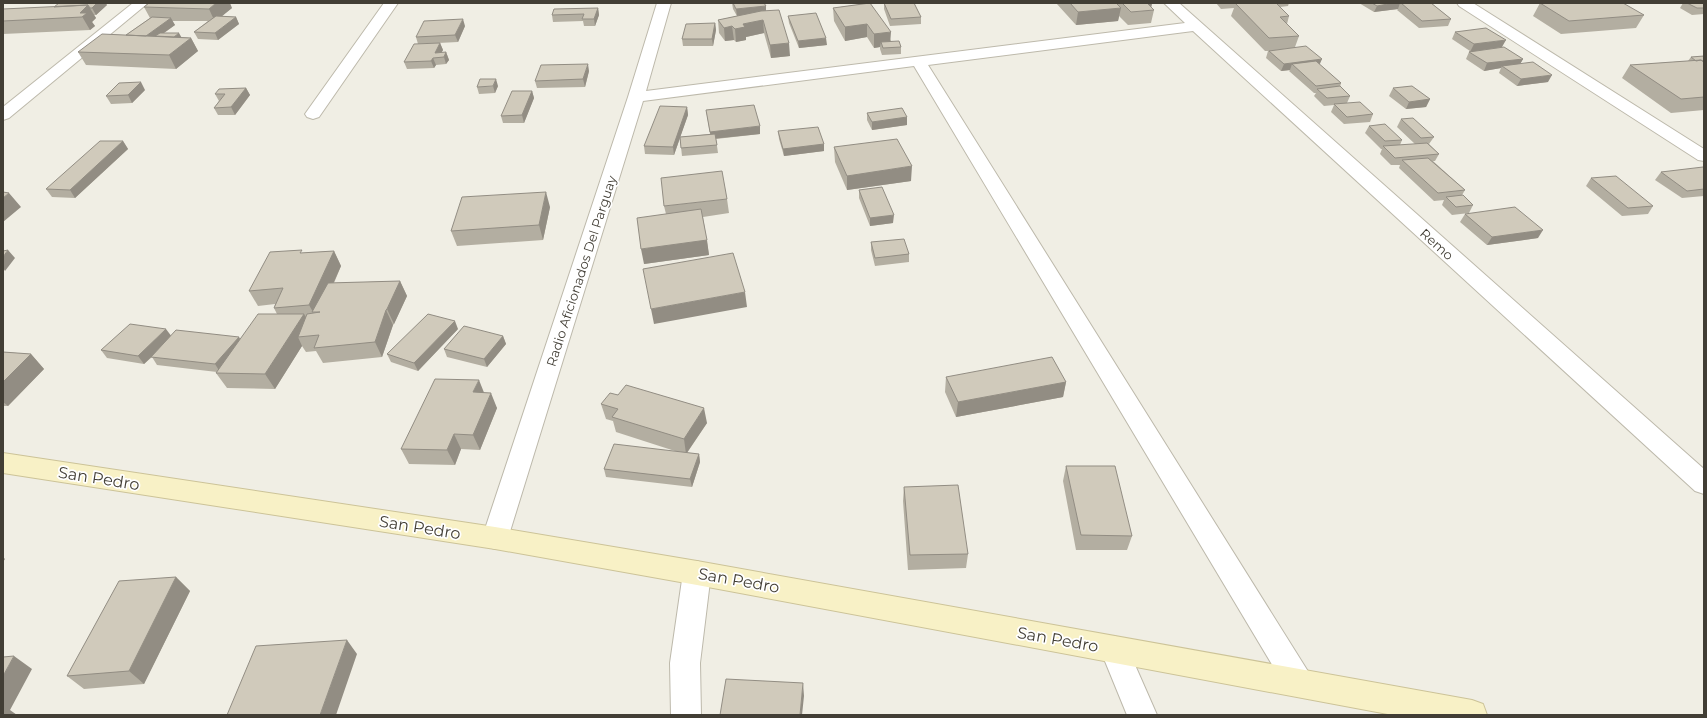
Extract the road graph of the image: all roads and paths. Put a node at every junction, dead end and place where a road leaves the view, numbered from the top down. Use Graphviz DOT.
graph roads {
  1 [pos="141,3"];
  2 [pos="391,3"];
  3 [pos="664,3"];
  4 [pos="1171,3"];
  5 [pos="1464,3"];
  6 [pos="1196,26"];
  7 [pos="918,61"];
  8 [pos="636,97"];
  9 [pos="314,114"];
  10 [pos="3,115"];
  11 [pos="1704,156"];
  12 [pos="3,463"];
  13 [pos="1704,484"];
  14 [pos="496,538"];
  15 [pos="696,572"];
  16 [pos="1114,649"];
  17 [pos="1299,683"];
  18 [pos="686,715"];
  19 [pos="1142,715"];
  20 [pos="1472,715"];
  1 -- 10 [label="street"];
  2 -- 9 [label="street"];
  3 -- 8 [label="street, Radio Aficionados Del Parguay"];
  4 -- 6 [label="street, Remo"];
  5 -- 11 [label="street"];
  6 -- 7 [label="street"];
  6 -- 13 [label="street, Remo"];
  7 -- 8 [label="street"];
  7 -- 17 [label="street"];
  8 -- 14 [label="street, Radio Aficionados Del Parguay"];
  12 -- 14 [label="main road, San Pedro"];
  14 -- 15 [label="main road, San Pedro"];
  15 -- 16 [label="main road, San Pedro"];
  15 -- 18 [label="street"];
  16 -- 17 [label="main road, San Pedro"];
  16 -- 19 [label="street"];
  17 -- 20 [label="main road, San Pedro"];
}
